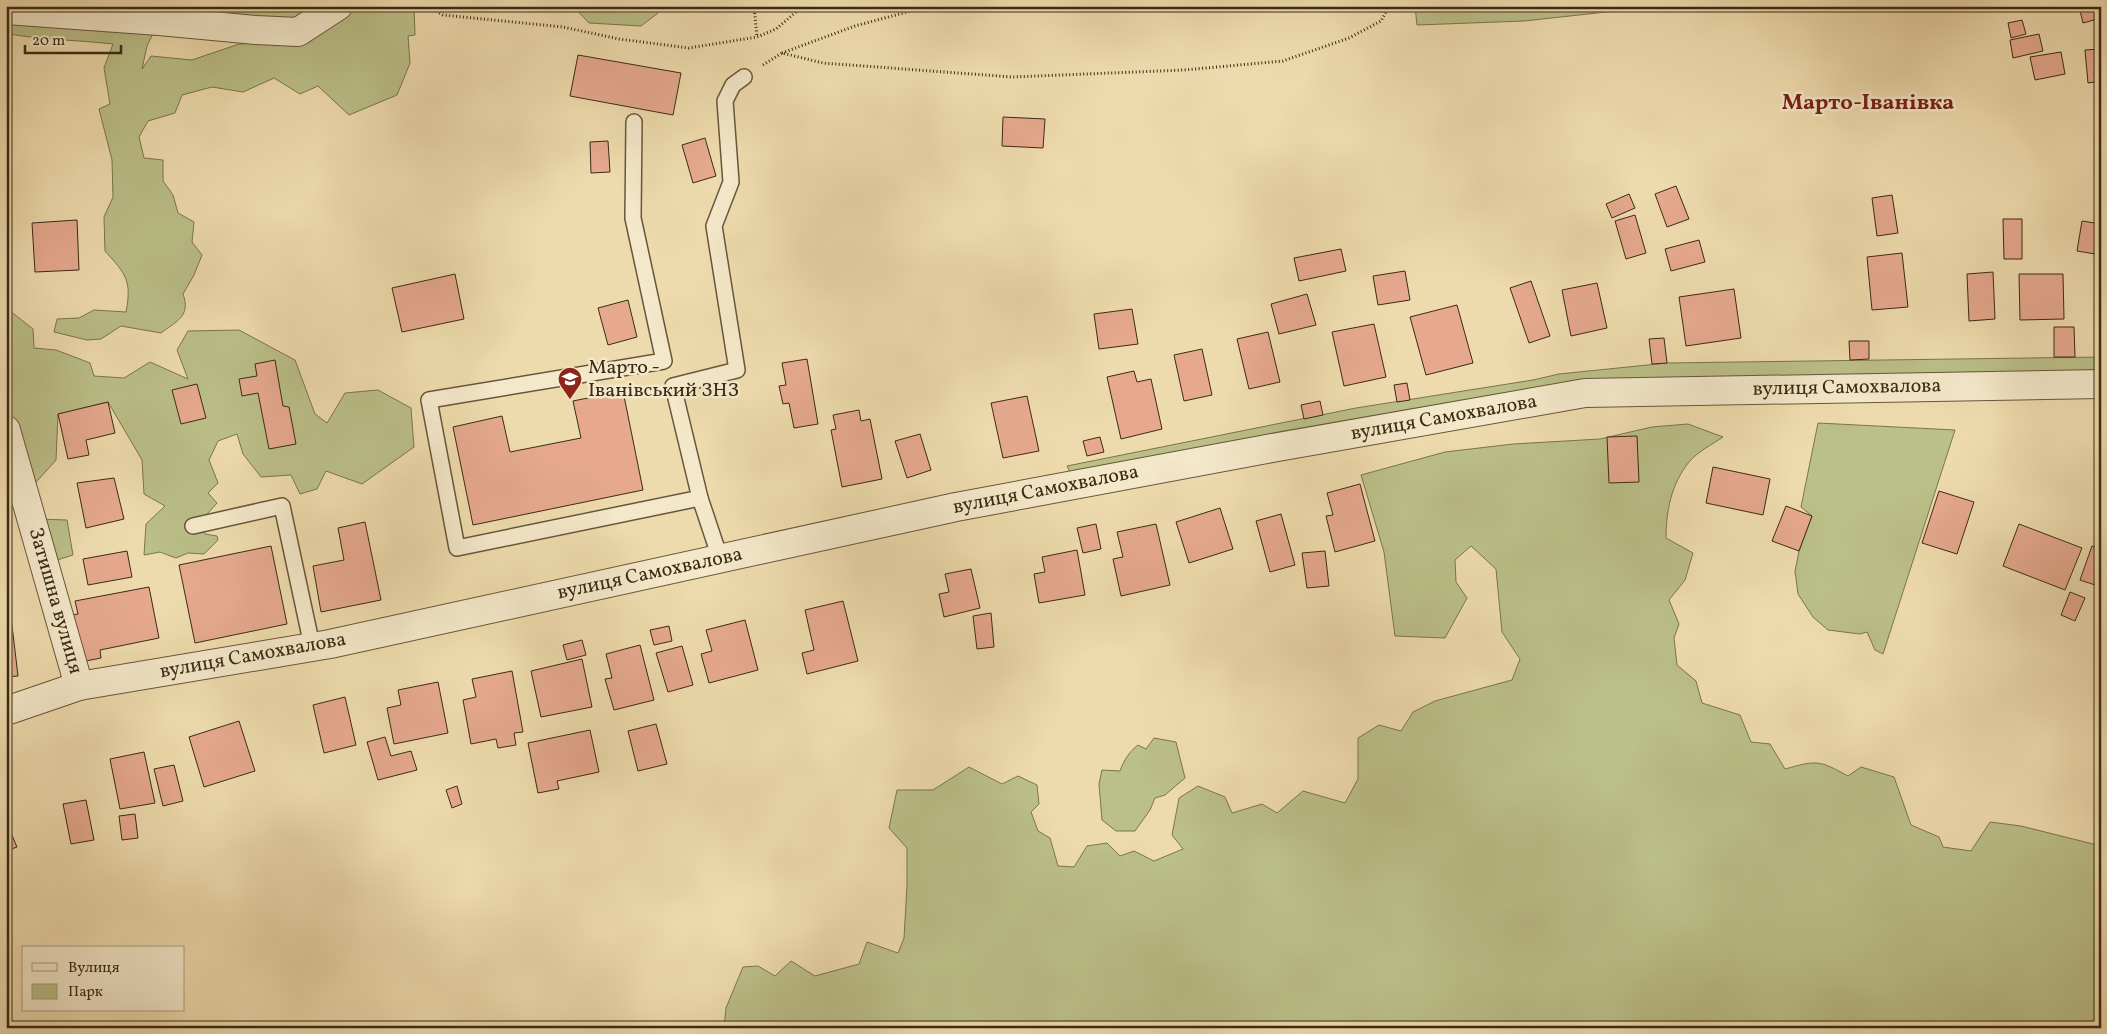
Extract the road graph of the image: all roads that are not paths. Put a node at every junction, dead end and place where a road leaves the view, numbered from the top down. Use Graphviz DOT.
graph roads {
  1 [pos="338,6"];
  2 [pos="6,10"];
  3 [pos="744,77"];
  4 [pos="634,122"];
  5 [pos="2101,384"];
  6 [pos="6,430"];
  7 [pos="700,498"];
  8 [pos="193,526"];
  9 [pos="720,558"];
  10 [pos="312,646"];
  11 [pos="79,686"];
  12 [pos="6,711"];
  1 -- 2 [label="street"];
  3 -- 7 [label="lane"];
  4 -- 7 [label="lane"];
  5 -- 9 [label="street, вулиця Самохвалова"];
  6 -- 11 [label="street, Затишна вулиця"];
  7 -- 9 [label="lane"];
  8 -- 10 [label="lane"];
  9 -- 10 [label="street, вулиця Самохвалова"];
  10 -- 11 [label="street, вулиця Самохвалова"];
  11 -- 12 [label="street, вулиця Самохвалова"];
}
